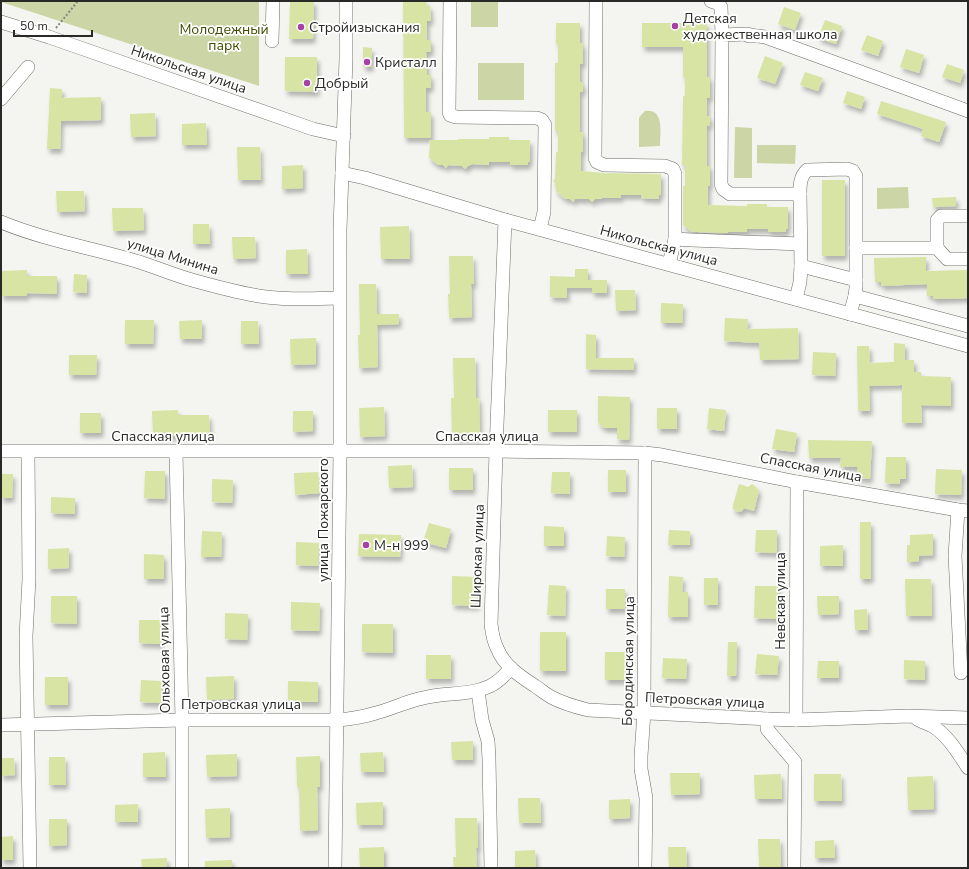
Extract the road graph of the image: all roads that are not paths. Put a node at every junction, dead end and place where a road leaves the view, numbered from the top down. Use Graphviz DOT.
graph roads {
  1 [pos="273,1"];
  2 [pos="346,1"];
  3 [pos="450,1"];
  4 [pos="596,1"];
  5 [pos="711,1"];
  6 [pos="1,22"];
  7 [pos="722,35"];
  8 [pos="756,36"];
  9 [pos="272,41"];
  10 [pos="28,67"];
  11 [pos="1,99"];
  12 [pos="968,111"];
  13 [pos="344,136"];
  14 [pos="342,173"];
  15 [pos="800,194"];
  16 [pos="968,216"];
  17 [pos="506,220"];
  18 [pos="1,222"];
  19 [pos="540,229"];
  20 [pos="675,239"];
  21 [pos="800,244"];
  22 [pos="856,248"];
  23 [pos="937,248"];
  24 [pos="968,259"];
  25 [pos="669,264"];
  26 [pos="801,266"];
  27 [pos="856,280"];
  28 [pos="855,296"];
  29 [pos="339,298"];
  30 [pos="796,299"];
  31 [pos="850,314"];
  32 [pos="968,326"];
  33 [pos="968,346"];
  34 [pos="1,451"];
  35 [pos="496,451"];
  36 [pos="28,452"];
  37 [pos="176,452"];
  38 [pos="340,452"];
  39 [pos="645,453"];
  40 [pos="797,482"];
  41 [pos="963,510"];
  42 [pos="511,668"];
  43 [pos="961,673"];
  44 [pos="478,691"];
  45 [pos="644,712"];
  46 [pos="910,716"];
  47 [pos="968,718"];
  48 [pos="767,719"];
  49 [pos="182,720"];
  50 [pos="337,720"];
  51 [pos="796,720"];
  52 [pos="28,724"];
  53 [pos="1,725"];
  54 [pos="968,768"];
  55 [pos="30,868"];
  56 [pos="182,868"];
  57 [pos="335,868"];
  58 [pos="491,868"];
  59 [pos="644,868"];
  60 [pos="794,868"];
  1 -- 9 [label="street"];
  2 -- 13 [label="street, улица Пожарского"];
  3 -- 19 [label="street"];
  4 -- 20 [label="street"];
  5 -- 7 [label="street"];
  6 -- 13 [label="street, Никольская улица"];
  7 -- 8 [label="street"];
  7 -- 12 [label="street"];
  7 -- 15 [label="street"];
  10 -- 11 [label="street"];
  13 -- 14 [label="street, улица Пожарского"];
  14 -- 17 [label="street, Никольская улица"];
  14 -- 29 [label="street, улица Пожарского"];
  15 -- 21 [label="street"];
  15 -- 22 [label="street"];
  16 -- 23 [label="street"];
  17 -- 19 [label="street, Никольская улица"];
  17 -- 35 [label="street, Широкая улица"];
  18 -- 29 [label="street, улица Минина"];
  19 -- 25 [label="street, Никольская улица"];
  20 -- 21 [label="street"];
  20 -- 25 [label="street"];
  21 -- 26 [label="street"];
  22 -- 23 [label="street"];
  22 -- 27 [label="street"];
  23 -- 24 [label="street"];
  25 -- 30 [label="street, Никольская улица"];
  26 -- 27 [label="street"];
  26 -- 30 [label="street"];
  27 -- 28 [label="street"];
  28 -- 31 [label="street"];
  28 -- 32 [label="street"];
  29 -- 38 [label="street, улица Пожарского"];
  30 -- 31 [label="street, Никольская улица"];
  31 -- 33 [label="street, Никольская улица"];
  34 -- 36 [label="street, Спасская улица"];
  35 -- 38 [label="street, Спасская улица"];
  35 -- 39 [label="street, Спасская улица"];
  35 -- 42 [label="street, Широкая улица"];
  36 -- 37 [label="street, Спасская улица"];
  36 -- 52 [label="street"];
  37 -- 38 [label="street, Спасская улица"];
  37 -- 49 [label="street, Ольховая улица"];
  38 -- 50 [label="street, улица Пожарского"];
  39 -- 40 [label="street, Спасская улица"];
  39 -- 45 [label="street, Бородинская улица"];
  40 -- 41 [label="street, Спасская улица"];
  40 -- 51 [label="street, Невская улица"];
  41 -- 43 [label="street"];
  42 -- 44 [label="street"];
  42 -- 45 [label="street, Петровская улица"];
  44 -- 50 [label="street, Петровская улица"];
  44 -- 58 [label="street"];
  45 -- 48 [label="street, Петровская улица"];
  45 -- 59 [label="street, Бородинская улица"];
  46 -- 47 [label="street, Петровская улица"];
  46 -- 51 [label="street, Петровская улица"];
  46 -- 54 [label="street, Петровская улица"];
  48 -- 51 [label="street, Петровская улица"];
  48 -- 60 [label="street"];
  49 -- 50 [label="street, Петровская улица"];
  49 -- 52 [label="street, Петровская улица"];
  49 -- 56 [label="street, Ольховая улица"];
  50 -- 57 [label="street, улица Пожарского"];
  52 -- 53 [label="street, Петровская улица"];
  52 -- 55 [label="street"];
}
